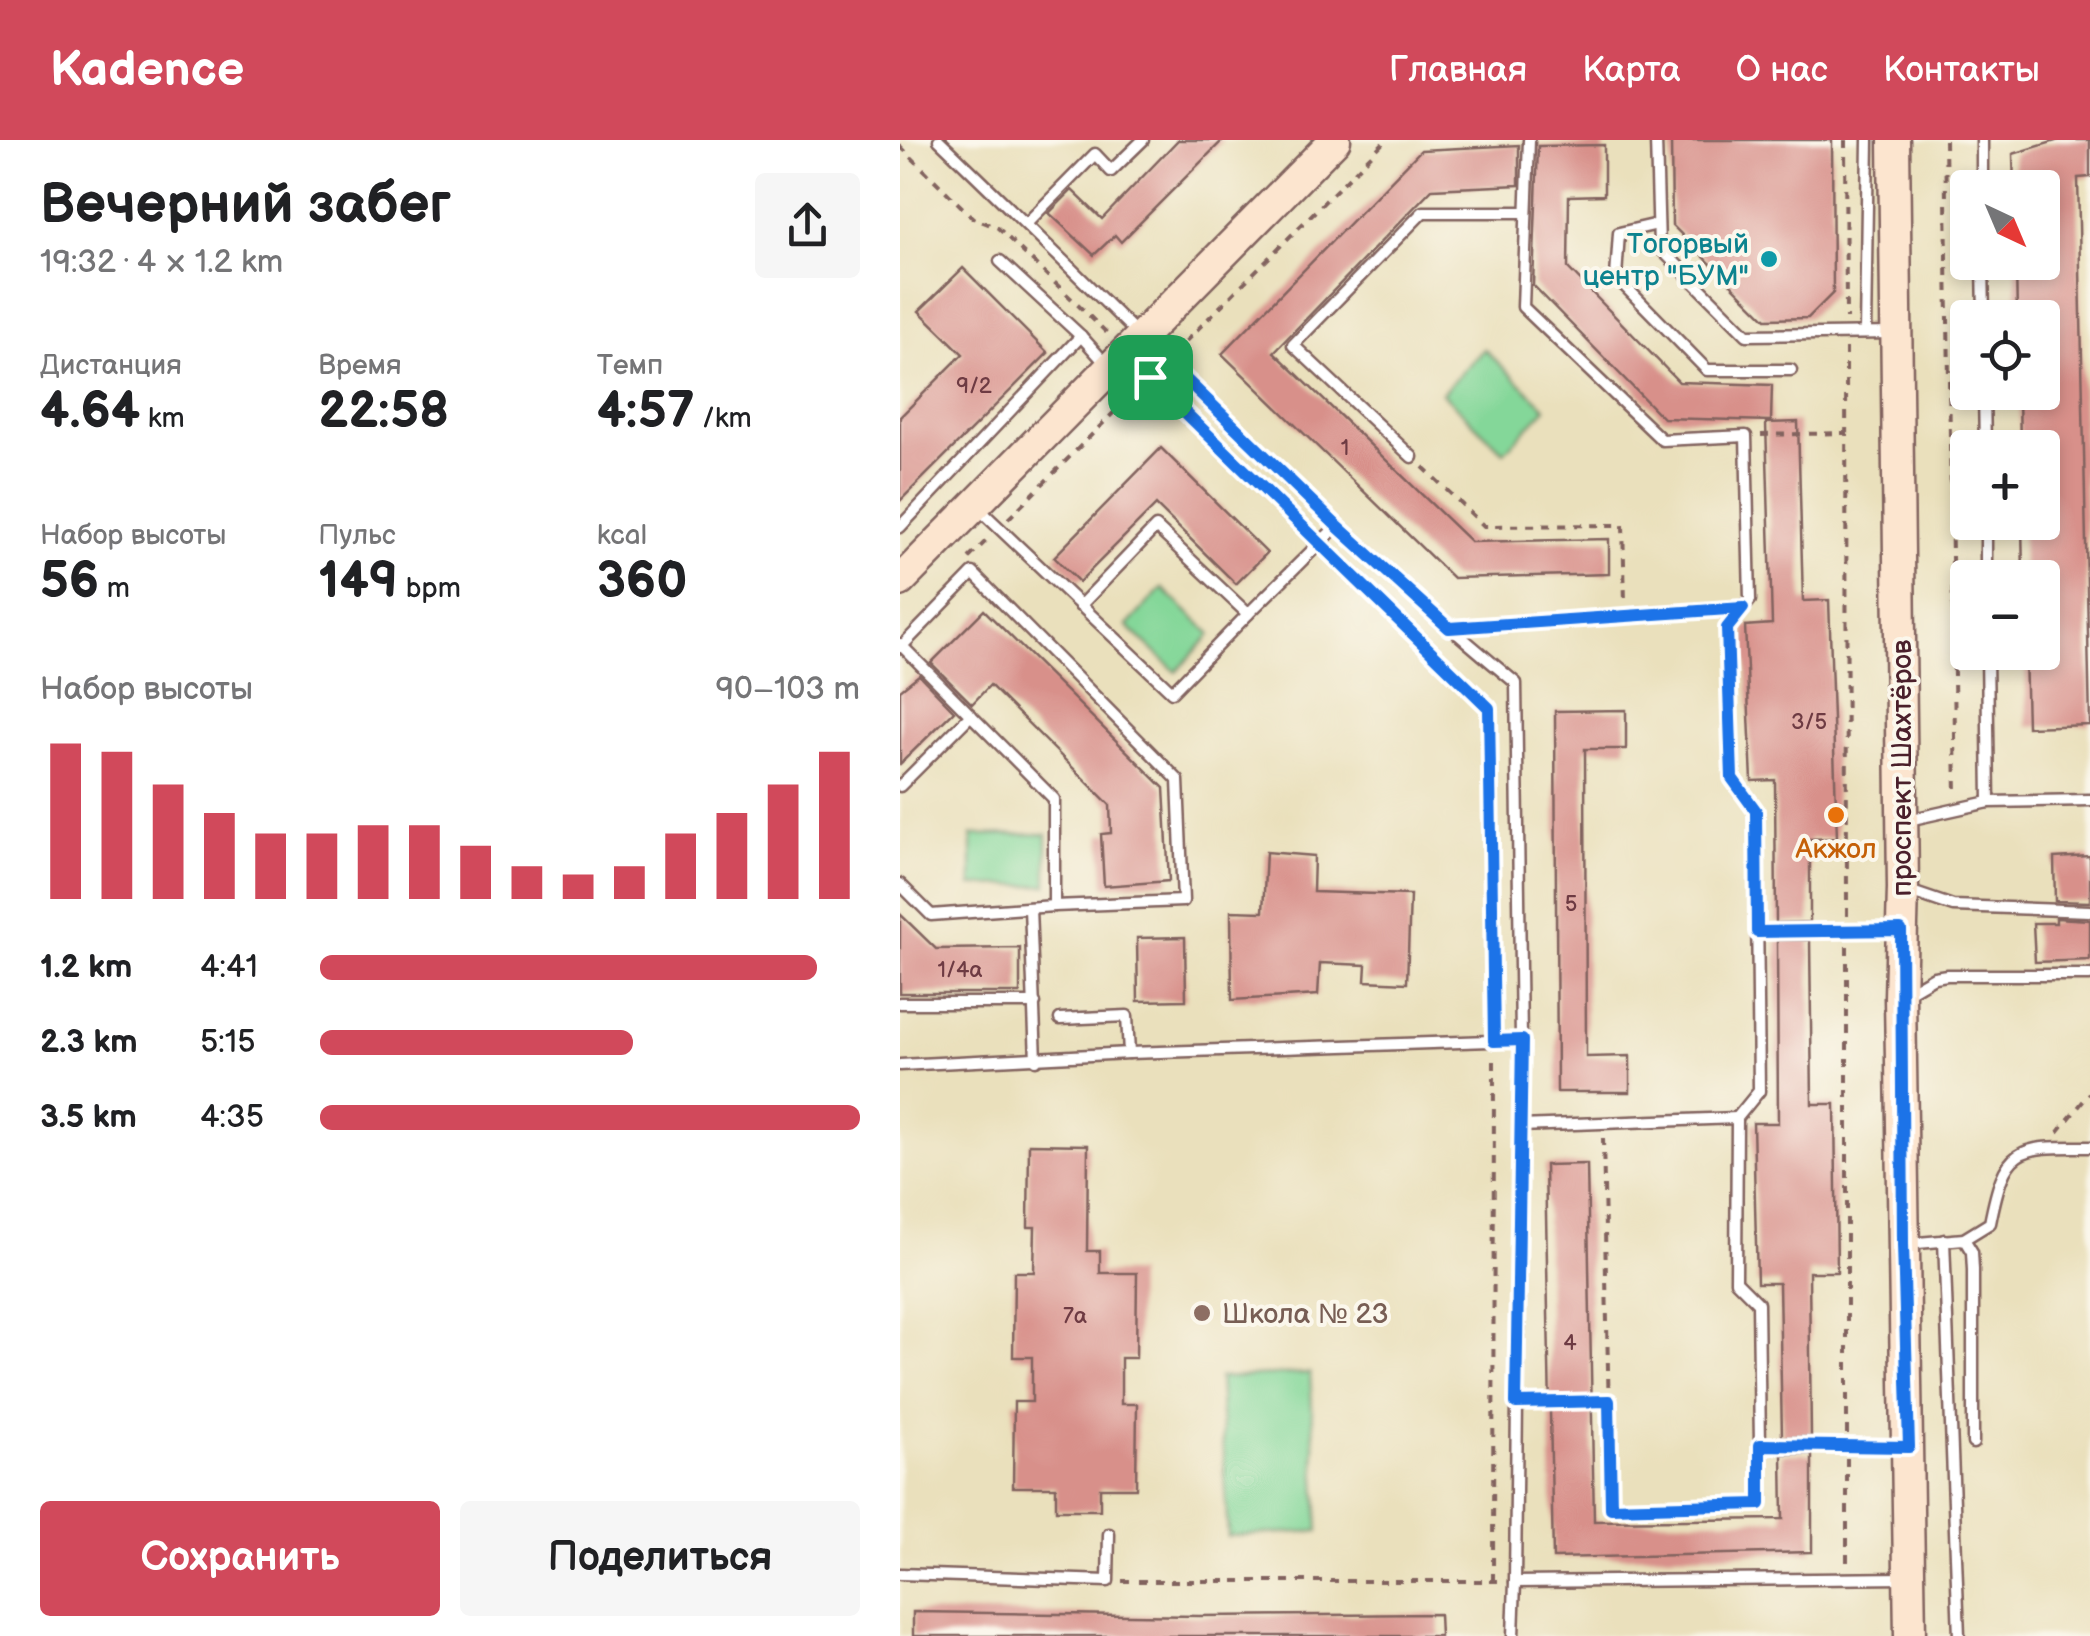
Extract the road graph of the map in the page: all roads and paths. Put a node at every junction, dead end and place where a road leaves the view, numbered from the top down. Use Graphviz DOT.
graph roads {
  1 [pos="938,140"];
  2 [pos="1143,140"];
  3 [pos="1335,140"];
  4 [pos="1386,140"];
  5 [pos="1529,140"];
  6 [pos="1656,140"];
  7 [pos="1844,140"];
  8 [pos="1868,140"];
  9 [pos="1894,140"];
  10 [pos="1945,140"];
  11 [pos="1982,140"];
  12 [pos="900,146"];
  13 [pos="1982,170"];
  14 [pos="1525,212"];
  15 [pos="1027,223"];
  16 [pos="1658,224"];
  17 [pos="1000,262"];
  18 [pos="1107,333"];
  19 [pos="1864,333"];
  20 [pos="1895,333"];
  21 [pos="1846,334"];
  22 [pos="1080,336"];
  23 [pos="1142,336"];
  24 [pos="1166,360"];
  25 [pos="1143,368"];
  26 [pos="1112,369"];
  27 [pos="1791,370"];
  28 [pos="1150,377"];
  29 [pos="1846,432"];
  30 [pos="1746,436"];
  31 [pos="1412,456"];
  32 [pos="977,506"];
  33 [pos="1337,526"];
  34 [pos="900,527"];
  35 [pos="999,528"];
  36 [pos="1320,541"];
  37 [pos="962,565"];
  38 [pos="900,582"];
  39 [pos="1080,606"];
  40 [pos="1743,608"];
  41 [pos="1248,614"];
  42 [pos="1626,615"];
  43 [pos="1449,628"];
  44 [pos="901,646"];
  45 [pos="1987,670"];
  46 [pos="970,715"];
  47 [pos="900,786"];
  48 [pos="2090,800"];
  49 [pos="1988,802"];
  50 [pos="1956,810"];
  51 [pos="1902,822"];
  52 [pos="900,884"];
  53 [pos="1903,888"];
  54 [pos="1054,906"];
  55 [pos="1030,908"];
  56 [pos="2090,911"];
  57 [pos="1901,930"];
  58 [pos="1847,931"];
  59 [pos="1757,932"];
  60 [pos="2090,976"];
  61 [pos="1900,997"];
  62 [pos="900,1003"];
  63 [pos="1035,1003"];
  64 [pos="1060,1019"];
  65 [pos="1522,1040"];
  66 [pos="1494,1041"];
  67 [pos="1129,1053"];
  68 [pos="1036,1060"];
  69 [pos="900,1065"];
  70 [pos="2090,1093"];
  71 [pos="1737,1118"];
  72 [pos="1603,1123"];
  73 [pos="1520,1126"];
  74 [pos="2046,1146"];
  75 [pos="2090,1147"];
  76 [pos="1964,1239"];
  77 [pos="1944,1240"];
  78 [pos="1903,1244"];
  79 [pos="1609,1401"];
  80 [pos="1516,1403"];
  81 [pos="1973,1443"];
  82 [pos="1760,1445"];
  83 [pos="1847,1446"];
  84 [pos="1909,1447"];
  85 [pos="1760,1504"];
  86 [pos="1109,1534"];
  87 [pos="900,1574"];
  88 [pos="1910,1578"];
  89 [pos="1847,1579"];
  90 [pos="1493,1581"];
  91 [pos="1108,1582"];
  92 [pos="1515,1582"];
  93 [pos="1514,1636"];
  94 [pos="1910,1636"];
  95 [pos="1959,1636"];
  1 -- 15 [label="lane"];
  2 -- 15 [label="lane"];
  3 -- 23 [label="street"];
  4 -- 24 [label="path"];
  5 -- 14 [label="lane"];
  6 -- 16 [label="lane"];
  7 -- 21 [label="path"];
  8 -- 19 [label="lane"];
  9 -- 20 [label="street, проспект Шахтёров"];
  10 -- 50 [label="path"];
  11 -- 13 [label="lane"];
  12 -- 18 [label="path"];
  14 -- 30 [label="lane"];
  14 -- 31 [label="lane"];
  15 -- 23 [label="lane"];
  16 -- 21 [label="lane"];
  16 -- 27 [label="lane"];
  17 -- 22 [label="lane"];
  19 -- 20 [label="lane"];
  19 -- 21 [label="lane"];
  20 -- 51 [label="street, проспект Шахтёров"];
  21 -- 29 [label="path"];
  22 -- 26 [label="lane"];
  22 -- 34 [label="lane"];
  23 -- 24 [label="lane"];
  23 -- 26 [label="street"];
  24 -- 28 [label="path"];
  24 -- 33 [label="lane"];
  25 -- 28 [label="path"];
  26 -- 32 [label="street"];
  28 -- 35 [label="path"];
  28 -- 36 [label="path"];
  29 -- 30 [label="path"];
  29 -- 58 [label="path"];
  30 -- 40 [label="lane"];
  31 -- 42 [label="path"];
  32 -- 35 [label="lane"];
  32 -- 38 [label="street"];
  33 -- 36 [label="lane"];
  33 -- 43 [label="lane"];
  35 -- 37 [label="path"];
  35 -- 39 [label="lane"];
  36 -- 41 [label="lane"];
  36 -- 66 [label="path"];
  39 -- 41 [label="lane"];
  39 -- 41 [label="lane"];
  40 -- 42 [label="lane"];
  40 -- 59 [label="lane"];
  42 -- 43 [label="lane"];
  43 -- 65 [label="lane"];
  44 -- 46 [label="lane"];
  44 -- 54 [label="lane"];
  45 -- 49 [label="lane"];
  46 -- 47 [label="lane"];
  46 -- 54 [label="lane"];
  48 -- 49 [label="lane"];
  49 -- 50 [label="lane"];
  50 -- 51 [label="lane"];
  51 -- 53 [label="street, проспект Шахтёров"];
  52 -- 55 [label="lane"];
  53 -- 56 [label="lane"];
  53 -- 57 [label="street, проспект Шахтёров"];
  54 -- 55 [label="lane"];
  55 -- 63 [label="lane"];
  57 -- 58 [label="lane"];
  57 -- 61 [label="street, проспект Шахтёров"];
  58 -- 59 [label="lane"];
  58 -- 83 [label="path"];
  59 -- 71 [label="lane"];
  60 -- 61 [label="lane"];
  61 -- 78 [label="street, проспект Шахтёров"];
  62 -- 63 [label="lane"];
  63 -- 68 [label="lane"];
  64 -- 67 [label="lane"];
  65 -- 66 [label="lane"];
  65 -- 73 [label="lane"];
  66 -- 67 [label="lane"];
  66 -- 90 [label="path"];
  67 -- 68 [label="lane"];
  68 -- 69 [label="lane"];
  70 -- 74 [label="path"];
  71 -- 72 [label="lane"];
  71 -- 82 [label="lane"];
  72 -- 73 [label="lane"];
  72 -- 79 [label="path"];
  73 -- 80 [label="lane"];
  74 -- 75 [label="lane"];
  74 -- 76 [label="lane"];
  76 -- 77 [label="lane"];
  76 -- 81 [label="lane"];
  77 -- 78 [label="lane"];
  77 -- 95 [label="lane"];
  78 -- 84 [label="street, проспект Шахтёров"];
  79 -- 80 [label="path"];
  79 -- 85 [label="path"];
  80 -- 92 [label="lane"];
  82 -- 83 [label="lane"];
  82 -- 85 [label="lane"];
  83 -- 84 [label="lane"];
  83 -- 89 [label="path"];
  84 -- 88 [label="street, проспект Шахтёров"];
  86 -- 91 [label="lane"];
  87 -- 91 [label="lane"];
  88 -- 89 [label="lane"];
  88 -- 94 [label="street, проспект Шахтёров"];
  89 -- 92 [label="lane"];
  90 -- 91 [label="path"];
  90 -- 92 [label="path"];
  92 -- 93 [label="lane"];
}
